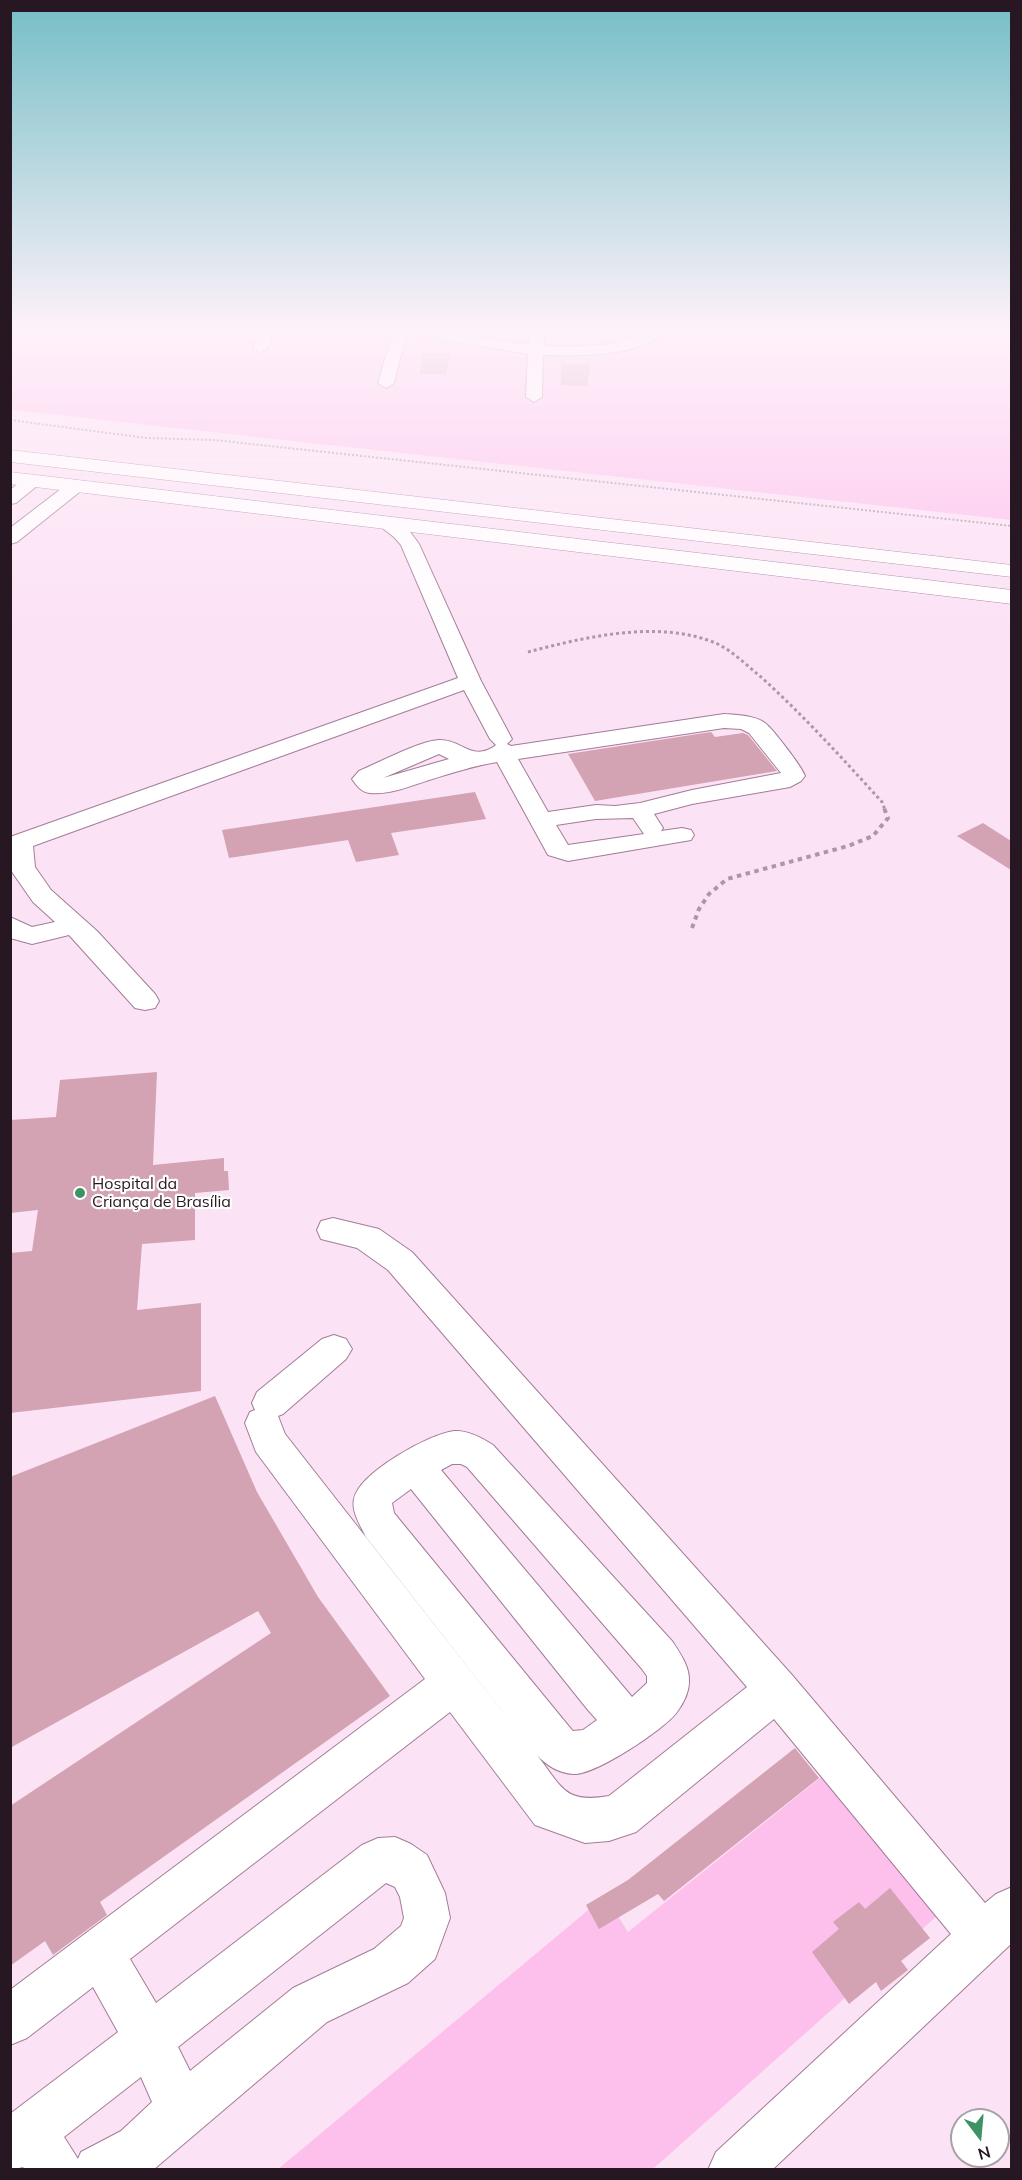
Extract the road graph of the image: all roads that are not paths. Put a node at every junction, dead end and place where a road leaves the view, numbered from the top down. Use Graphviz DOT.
graph roads {
  1 [pos="18,456"];
  2 [pos="78,463"];
  3 [pos="10,476"];
  4 [pos="32,481"];
  5 [pos="76,486"];
  6 [pos="10,499"];
  7 [pos="386,524"];
  8 [pos="446,531"];
  9 [pos="12,535"];
  10 [pos="410,544"];
  11 [pos="904,558"];
  12 [pos="969,566"];
  13 [pos="1011,571"];
  14 [pos="896,584"];
  15 [pos="958,591"];
  16 [pos="1011,597"];
  17 [pos="470,681"];
  18 [pos="502,748"];
  19 [pos="469,760"];
  20 [pos="640,810"];
  21 [pos="540,820"];
  22 [pos="682,834"];
  23 [pos="657,838"];
  24 [pos="16,844"];
  25 [pos="42,896"];
  26 [pos="10,912"];
  27 [pos="73,924"];
  28 [pos="10,925"];
  29 [pos="145,1001"];
  30 [pos="333,1230"];
  31 [pos="334,1348"];
  32 [pos="415,1466"];
  33 [pos="497,1669"];
  34 [pos="457,1688"];
  35 [pos="777,1690"];
  36 [pos="627,1724"];
  37 [pos="998,1922"];
  38 [pos="100,1953"];
  39 [pos="10,2021"];
  40 [pos="149,2039"];
  41 [pos="182,2110"];
  42 [pos="32,2150"];
  43 [pos="99,2169"];
  44 [pos="734,2169"];
  1 -- 2 [label="main road"];
  1 -- 3 [label="main road"];
  2 -- 4 [label="main road"];
  2 -- 11 [label="main road"];
  3 -- 4 [label="main road"];
  4 -- 5 [label="main road"];
  4 -- 6 [label="street"];
  5 -- 7 [label="main road"];
  5 -- 9 [label="street"];
  7 -- 8 [label="main road"];
  7 -- 10 [label="street"];
  8 -- 10 [label="street"];
  8 -- 14 [label="main road"];
  10 -- 17 [label="street"];
  11 -- 12 [label="main road"];
  11 -- 14 [label="main road"];
  12 -- 13 [label="main road"];
  12 -- 15 [label="main road"];
  14 -- 15 [label="main road"];
  15 -- 16 [label="main road"];
  17 -- 18 [label="street"];
  17 -- 24 [label="street"];
  18 -- 19 [label="street"];
  18 -- 20 [label="street"];
  18 -- 21 [label="street"];
  20 -- 21 [label="street"];
  20 -- 23 [label="street"];
  21 -- 23 [label="street"];
  22 -- 23 [label="street"];
  24 -- 25 [label="street"];
  25 -- 26 [label="street"];
  25 -- 27 [label="street"];
  27 -- 28 [label="street"];
  27 -- 29 [label="street"];
  30 -- 35 [label="street"];
  31 -- 34 [label="street"];
  32 -- 33 [label="street"];
  32 -- 36 [label="street"];
  32 -- 36 [label="street"];
  33 -- 34 [label="street"];
  33 -- 36 [label="street"];
  34 -- 35 [label="street"];
  34 -- 38 [label="street"];
  35 -- 37 [label="street"];
  37 -- 44 [label="street"];
  38 -- 39 [label="street"];
  38 -- 40 [label="street"];
  40 -- 41 [label="street"];
  40 -- 41 [label="street"];
  40 -- 42 [label="street"];
  41 -- 43 [label="street"];
}
